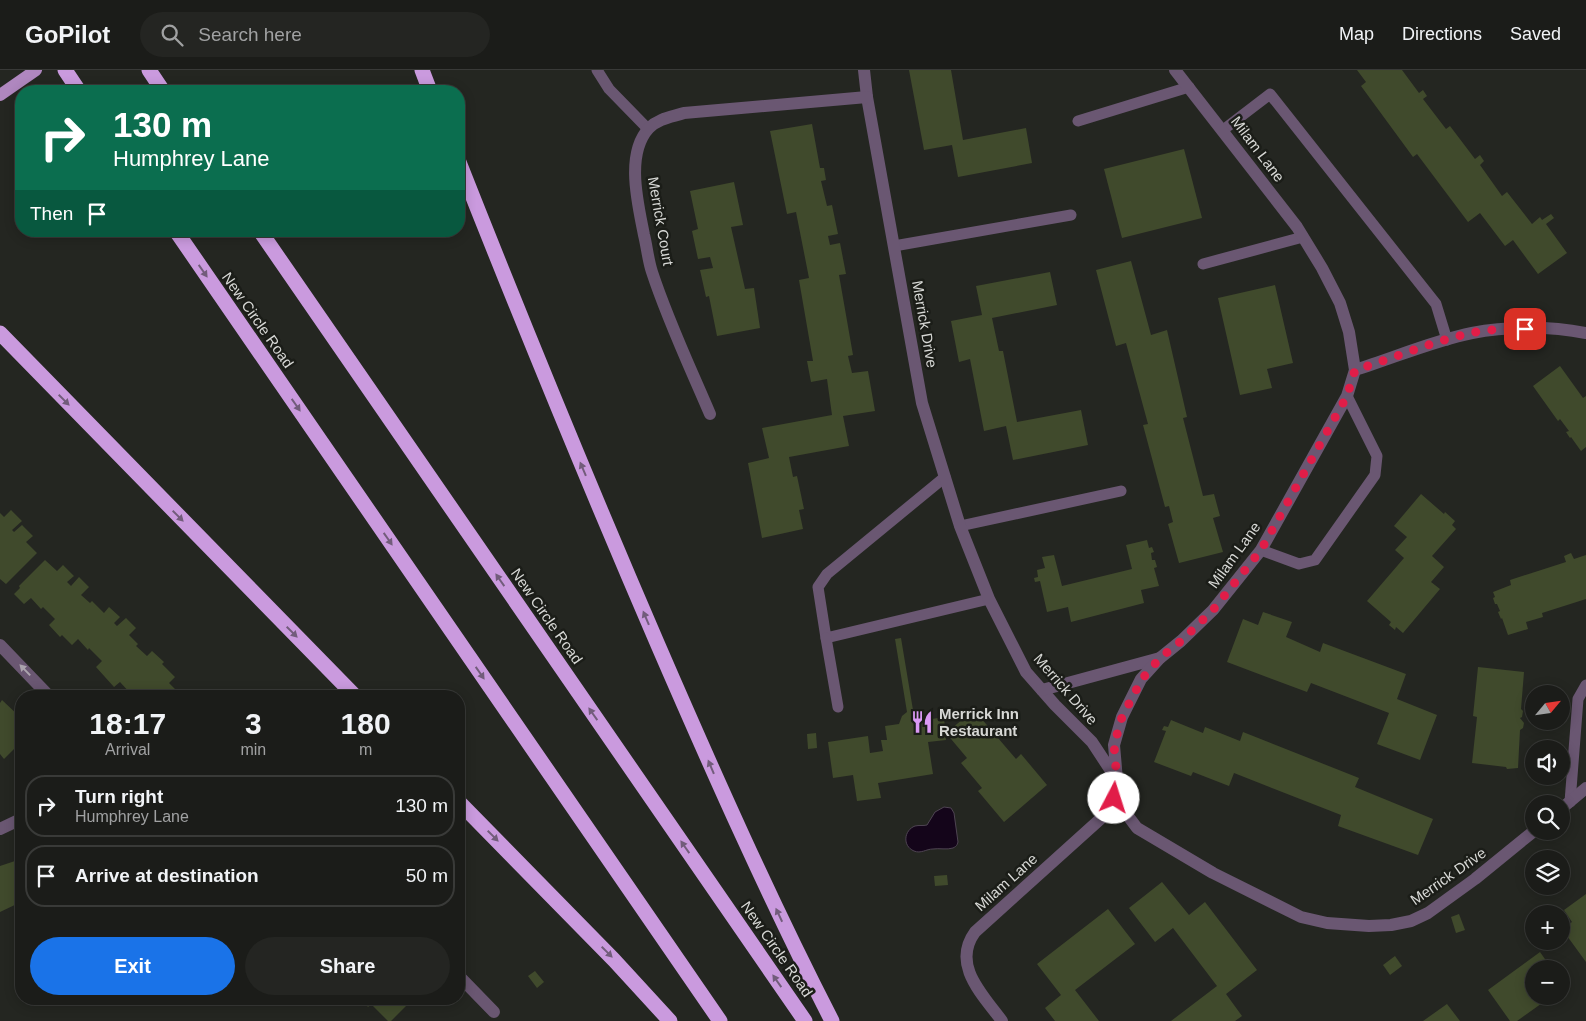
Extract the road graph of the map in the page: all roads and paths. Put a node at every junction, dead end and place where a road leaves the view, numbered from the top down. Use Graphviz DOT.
graph roads {
  1 [pos="36,70"];
  2 [pos="65,70"];
  3 [pos="422,70"];
  4 [pos="597,70"];
  5 [pos="864,70"];
  6 [pos="1175,70"];
  7 [pos="152,74"];
  8 [pos="75,85"];
  9 [pos="160,85"];
  10 [pos="428,85"];
  11 [pos="1189,87"];
  12 [pos="0,95"];
  13 [pos="867,97"];
  14 [pos="1078,121"];
  15 [pos="648,129"];
  16 [pos="1223,130"];
  17 [pos="465,177"];
  18 [pos="1071,214"];
  19 [pos="180,237"];
  20 [pos="264,237"];
  21 [pos="1303,238"];
  22 [pos="894,246"];
  23 [pos="1203,264"];
  24 [pos="0,333"];
  25 [pos="1586,334"];
  26 [pos="1447,340"];
  27 [pos="0,345"];
  28 [pos="30,365"];
  29 [pos="1355,370"];
  30 [pos="1347,396"];
  31 [pos="710,414"];
  32 [pos="945,477"];
  33 [pos="1121,491"];
  34 [pos="960,526"];
  35 [pos="1261,550"];
  36 [pos="989,599"];
  37 [pos="826,638"];
  38 [pos="0,645"];
  39 [pos="1160,658"];
  40 [pos="1586,685"];
  41 [pos="43,690"];
  42 [pos="349,690"];
  43 [pos="1042,690"];
  44 [pos="838,707"];
  45 [pos="1117,780"];
  46 [pos="1586,788"];
  47 [pos="1567,795"];
  48 [pos="1570,802"];
  49 [pos="465,808"];
  50 [pos="15,822"];
  51 [pos="0,829"];
  52 [pos="1525,838"];
  53 [pos="465,982"];
  54 [pos="494,1012"];
  55 [pos="670,1021"];
  56 [pos="720,1021"];
  57 [pos="805,1021"];
  58 [pos="832,1021"];
  59 [pos="1002,1021"];
  1 -- 12 [label="main road"];
  2 -- 8 [label="highway"];
  3 -- 10 [label="highway"];
  4 -- 15 [label="lane"];
  5 -- 13 [label="street, Merrick Drive"];
  6 -- 11 [label="street, Milam Lane"];
  7 -- 9 [label="highway"];
  11 -- 14 [label="lane"];
  11 -- 16 [label="street, Milam Lane"];
  13 -- 15 [label="street"];
  13 -- 22 [label="street, Merrick Drive"];
  15 -- 31 [label="street, Merrick Court"];
  16 -- 21 [label="street, Milam Lane"];
  16 -- 26 [label="lane"];
  58 -- 17 [label="highway, one-way"];
  18 -- 22 [label="lane"];
  19 -- 56 [label="highway, New Circle Road, one-way"];
  57 -- 20 [label="highway, New Circle Road, one-way"];
  21 -- 23 [label="lane"];
  21 -- 29 [label="street, Milam Lane"];
  22 -- 32 [label="street, Merrick Drive"];
  24 -- 28 [label="highway"];
  25 -- 26 [label="street"];
  26 -- 29 [label="street"];
  27 -- 28 [label="highway"];
  28 -- 42 [label="highway, one-way"];
  29 -- 30 [label="street, Milam Lane"];
  30 -- 35 [label="street, Milam Lane"];
  30 -- 35 [label="lane"];
  32 -- 34 [label="street, Merrick Drive"];
  32 -- 37 [label="lane"];
  33 -- 34 [label="lane"];
  34 -- 36 [label="street, Merrick Drive"];
  35 -- 39 [label="street, Milam Lane"];
  36 -- 37 [label="lane"];
  36 -- 43 [label="street, Merrick Drive"];
  37 -- 44 [label="lane"];
  41 -- 38 [label="street, one-way"];
  39 -- 43 [label="street"];
  39 -- 45 [label="street, Milam Lane"];
  40 -- 47 [label="lane"];
  43 -- 45 [label="street, Merrick Drive"];
  45 -- 52 [label="street, Merrick Drive"];
  45 -- 59 [label="street, Milam Lane"];
  46 -- 48 [label="street"];
  49 -- 55 [label="highway, one-way"];
  50 -- 51 [label="street"];
  53 -- 54 [label="street"];
}
